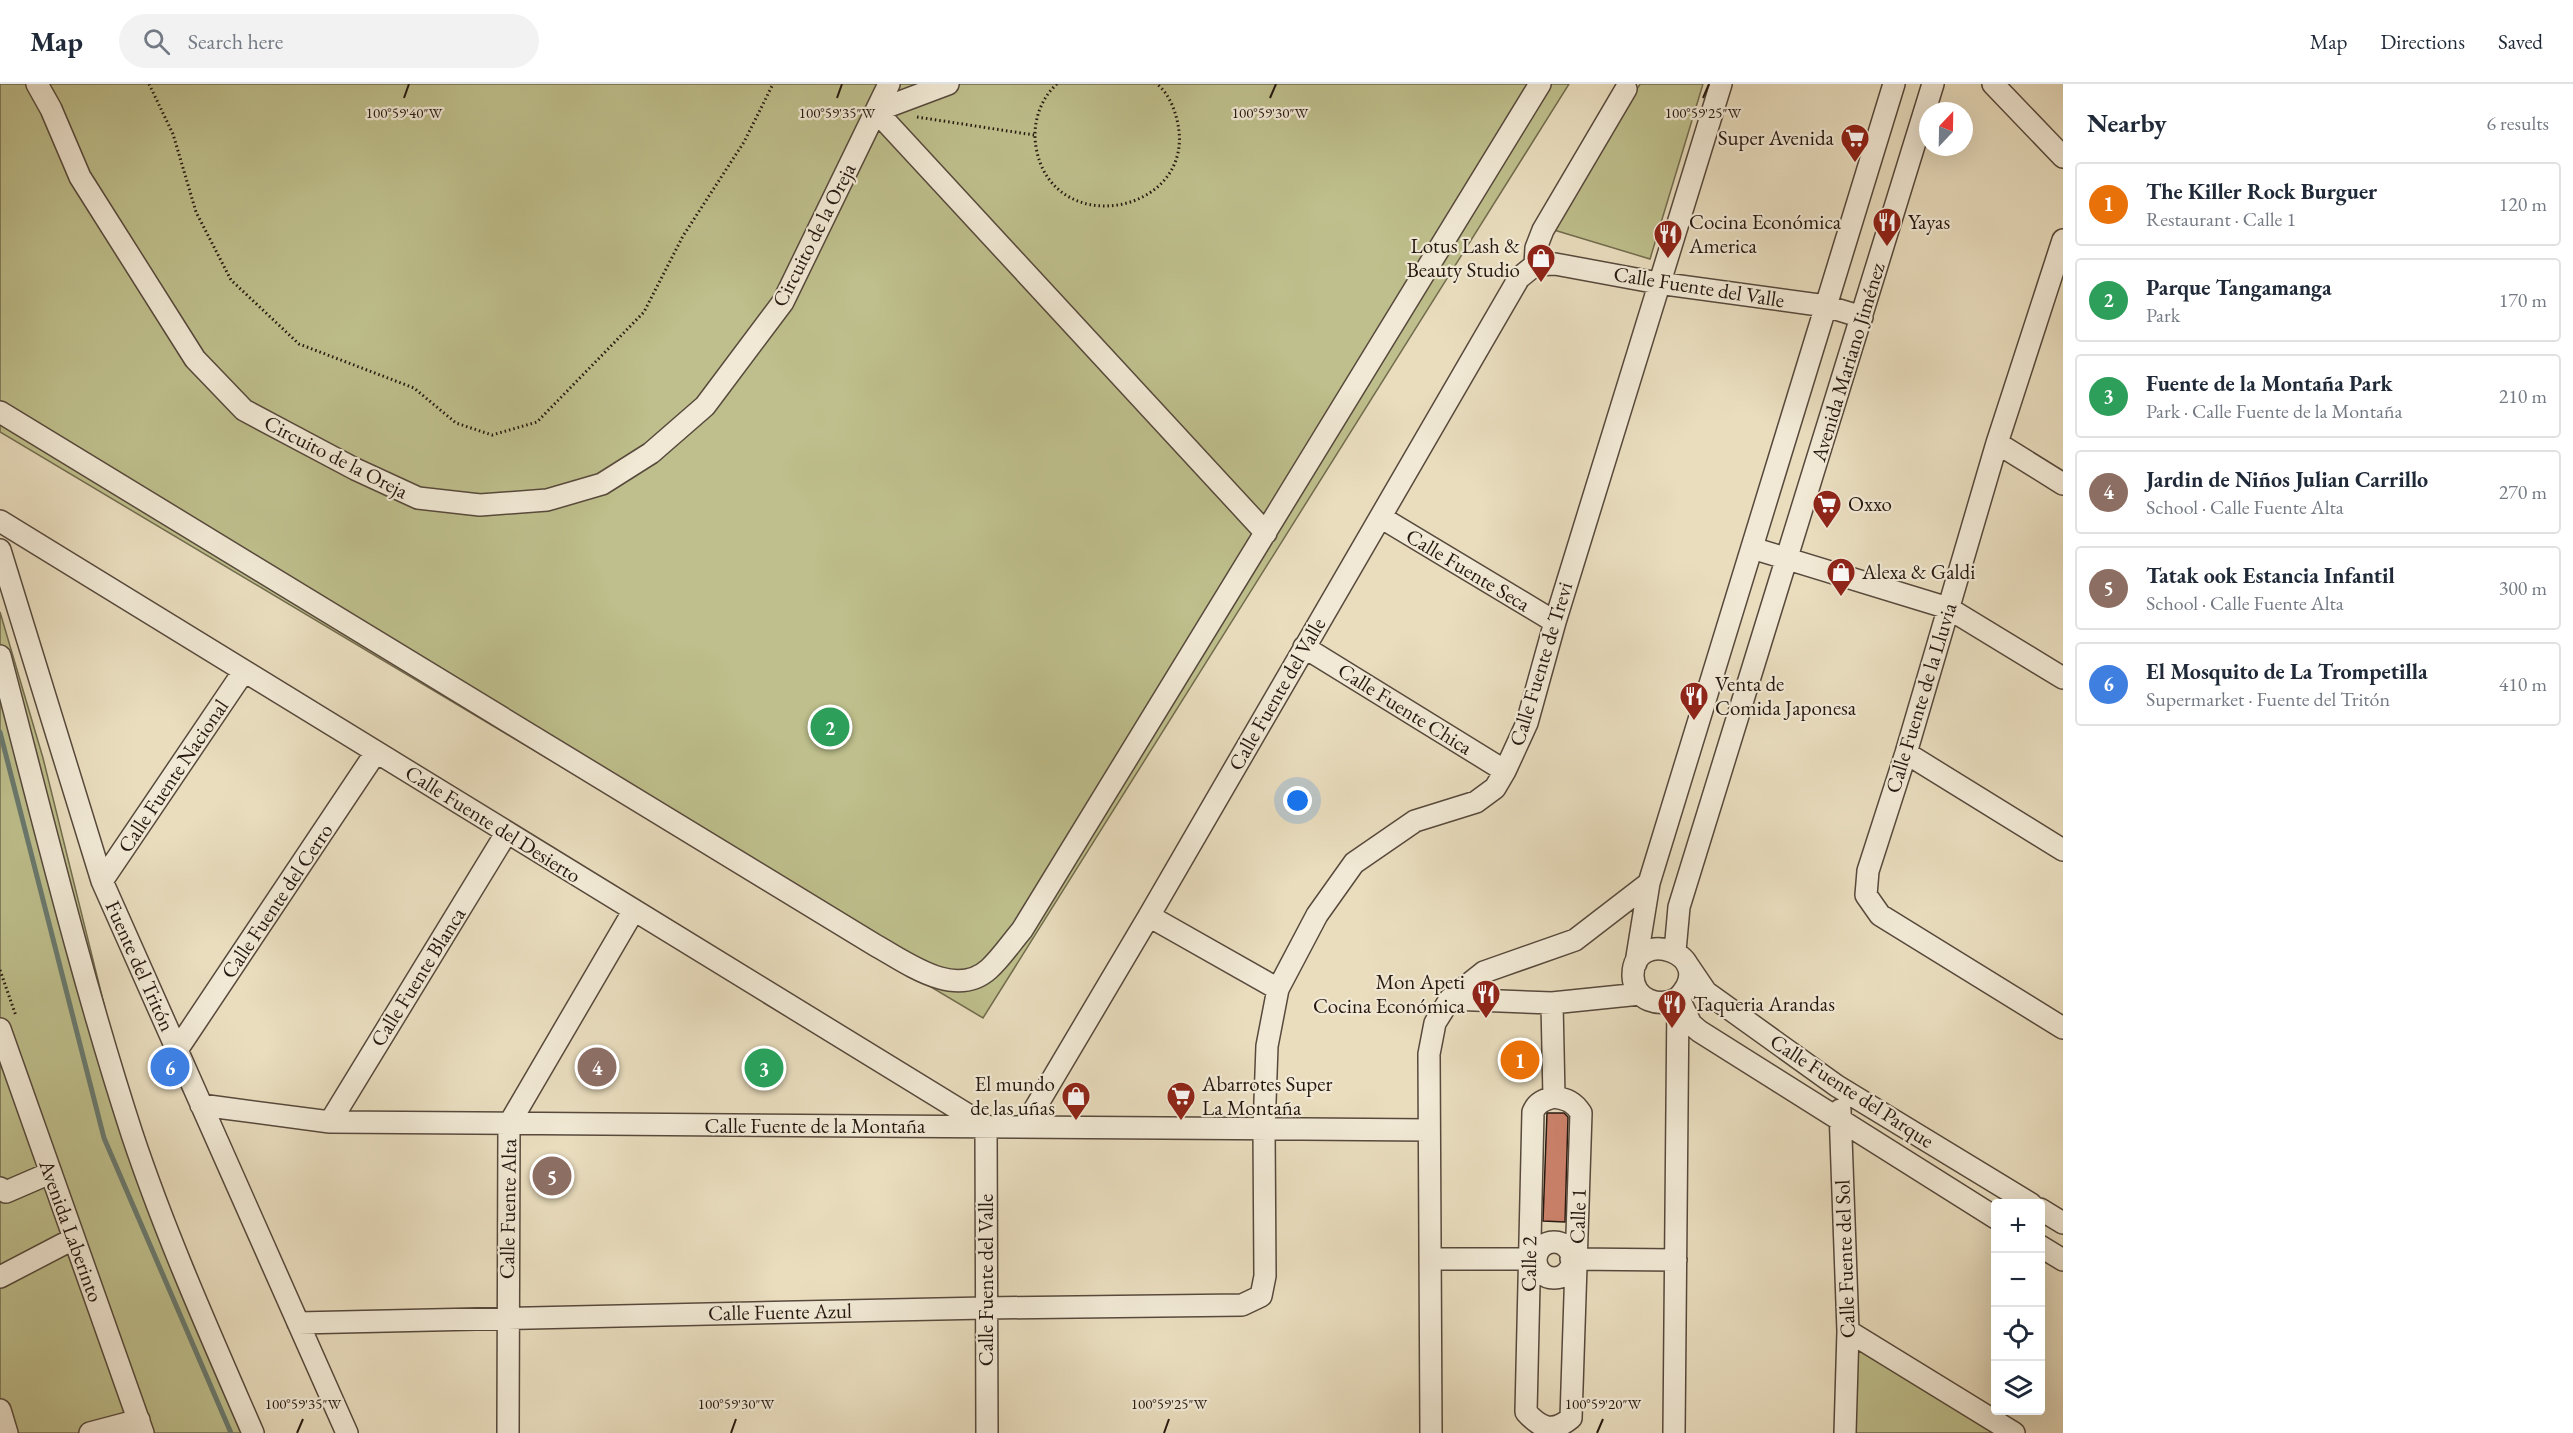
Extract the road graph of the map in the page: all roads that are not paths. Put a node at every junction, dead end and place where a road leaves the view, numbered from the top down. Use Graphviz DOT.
graph roads {
  1 [pos="36,84"];
  2 [pos="889,84"];
  3 [pos="948,84"];
  4 [pos="1540,84"];
  5 [pos="1721,84"];
  6 [pos="1893,84"];
  7 [pos="1933,84"];
  8 [pos="1994,84"];
  9 [pos="1626,89"];
  10 [pos="876,111"];
  11 [pos="2063,157"];
  12 [pos="2063,240"];
  13 [pos="1535,266"];
  14 [pos="1658,283"];
  15 [pos="1826,306"];
  16 [pos="1862,317"];
  17 [pos="0,412"];
  18 [pos="1997,443"];
  19 [pos="2063,484"];
  20 [pos="1382,518"];
  21 [pos="0,521"];
  22 [pos="1266,533"];
  23 [pos="1752,548"];
  24 [pos="0,550"];
  25 [pos="1788,560"];
  26 [pos="1948,608"];
  27 [pos="1555,622"];
  28 [pos="1304,647"];
  29 [pos="0,656"];
  30 [pos="244,671"];
  31 [pos="2063,678"];
  32 [pos="376,752"];
  33 [pos="1906,753"];
  34 [pos="1505,771"];
  35 [pos="507,832"];
  36 [pos="2063,850"];
  37 [pos="102,881"];
  38 [pos="1649,883"];
  39 [pos="634,910"];
  40 [pos="1149,916"];
  41 [pos="1680,957"];
  42 [pos="1636,963"];
  43 [pos="1278,989"];
  44 [pos="1640,994"];
  45 [pos="1678,998"];
  46 [pos="1450,999"];
  47 [pos="1552,1003"];
  48 [pos="2061,1020"];
  49 [pos="0,1029"];
  50 [pos="1708,1037"];
  51 [pos="177,1050"];
  52 [pos="1678,1069"];
  53 [pos="1837,1086"];
  54 [pos="1554,1097"];
  55 [pos="201,1105"];
  56 [pos="1841,1121"];
  57 [pos="330,1122"];
  58 [pos="509,1124"];
  59 [pos="986,1126"];
  60 [pos="1024,1126"];
  61 [pos="1264,1129"];
  62 [pos="1429,1130"];
  63 [pos="50,1173"];
  64 [pos="0,1188"];
  65 [pos="2024,1199"];
  66 [pos="2045,1212"];
  67 [pos="1991,1215"];
  68 [pos="2063,1223"];
  69 [pos="73,1239"];
  70 [pos="2045,1249"];
  71 [pos="1430,1259"];
  72 [pos="1533,1259"];
  73 [pos="1574,1259"];
  74 [pos="1676,1260"];
  75 [pos="2063,1260"];
  76 [pos="0,1277"];
  77 [pos="1261,1296"];
  78 [pos="985,1308"];
  79 [pos="507,1317"];
  80 [pos="298,1323"];
  81 [pos="1848,1331"];
  82 [pos="0,1410"];
  83 [pos="141,1426"];
  84 [pos="1551,1431"];
  85 [pos="7,1433"];
  86 [pos="90,1433"];
  87 [pos="253,1433"];
  88 [pos="347,1433"];
  89 [pos="508,1433"];
  90 [pos="987,1433"];
  91 [pos="1431,1433"];
  92 [pos="1674,1433"];
  93 [pos="1845,1433"];
  94 [pos="2014,1433"];
  1 -- 10 [label="street, Circuito de la Oreja"];
  2 -- 10 [label="street, Circuito de la Oreja"];
  3 -- 10 [label="street"];
  4 -- 22 [label="street"];
  5 -- 14 [label="street, Calle Fuente de Trevi"];
  6 -- 15 [label="street, Avenida Mariano Jiménez"];
  7 -- 16 [label="street, Avenida Mariano Jiménez"];
  8 -- 11 [label="street"];
  9 -- 13 [label="street"];
  10 -- 22 [label="street"];
  12 -- 18 [label="street, Calle Fuente de la Lluvia"];
  13 -- 14 [label="street, Calle Fuente del Valle"];
  13 -- 20 [label="street, Calle Fuente del Valle"];
  14 -- 15 [label="street, Calle Fuente del Valle"];
  14 -- 27 [label="street, Calle Fuente de Trevi"];
  15 -- 16 [label="street, Calle Fuente del Valle"];
  15 -- 23 [label="street, Avenida Mariano Jiménez"];
  16 -- 25 [label="street, Avenida Mariano Jiménez"];
  17 -- 22 [label="street"];
  18 -- 19 [label="street"];
  18 -- 26 [label="street, Calle Fuente de la Lluvia"];
  20 -- 27 [label="street, Calle Fuente Seca"];
  20 -- 28 [label="street, Calle Fuente del Valle"];
  21 -- 30 [label="street, Calle Fuente del Desierto"];
  23 -- 25 [label="street"];
  23 -- 38 [label="street, Avenida Mariano Jiménez"];
  24 -- 37 [label="street, Fuente del Tritón"];
  25 -- 26 [label="street"];
  25 -- 41 [label="street, Avenida Mariano Jiménez"];
  26 -- 31 [label="street"];
  26 -- 33 [label="street, Calle Fuente de la Lluvia"];
  27 -- 34 [label="street, Calle Fuente de Trevi"];
  28 -- 34 [label="street, Calle Fuente Chica"];
  28 -- 40 [label="street, Calle Fuente del Valle"];
  29 -- 87 [label="street"];
  30 -- 32 [label="street, Calle Fuente del Desierto"];
  30 -- 37 [label="street, Calle Fuente Nacional"];
  32 -- 35 [label="street, Calle Fuente del Desierto"];
  32 -- 51 [label="street, Calle Fuente del Cerro"];
  33 -- 36 [label="street"];
  33 -- 48 [label="street, Calle Fuente de la Lluvia"];
  34 -- 43 [label="street, Calle Fuente de Trevi"];
  35 -- 39 [label="street, Calle Fuente del Desierto"];
  35 -- 57 [label="street, Calle Fuente Blanca"];
  37 -- 51 [label="street, Fuente del Tritón"];
  38 -- 42 [label="street, Avenida Mariano Jiménez"];
  38 -- 46 [label="street"];
  39 -- 58 [label="street, Calle Fuente Alta"];
  39 -- 59 [label="street, Calle Fuente del Desierto"];
  40 -- 43 [label="street"];
  40 -- 60 [label="street, Calle Fuente del Valle"];
  41 -- 42 [label="street"];
  41 -- 45 [label="street, Avenida Mariano Jiménez"];
  41 -- 53 [label="street, Calle Fuente del Parque"];
  42 -- 44 [label="street, Avenida Mariano Jiménez"];
  43 -- 61 [label="street, Calle Fuente de Trevi"];
  44 -- 45 [label="street"];
  44 -- 47 [label="street"];
  45 -- 50 [label="street, Calle Fuente del Parque"];
  45 -- 52 [label="street, Avenida Mariano Jiménez"];
  46 -- 47 [label="street"];
  46 -- 62 [label="street"];
  47 -- 54 [label="street"];
  49 -- 63 [label="street, Avenida Laberinto"];
  50 -- 52 [label="street"];
  50 -- 56 [label="street, Calle Fuente del Parque"];
  51 -- 55 [label="street, Fuente del Tritón"];
  52 -- 74 [label="street, Avenida Mariano Jiménez"];
  53 -- 56 [label="street, Calle Fuente del Sol"];
  53 -- 65 [label="street, Calle Fuente del Parque"];
  54 -- 72 [label="street, Calle 2"];
  54 -- 73 [label="street, Calle 1"];
  55 -- 57 [label="street, Calle Fuente de la Montaña"];
  55 -- 80 [label="street, Fuente del Tritón"];
  56 -- 67 [label="street, Calle Fuente del Parque"];
  56 -- 81 [label="street, Calle Fuente del Sol"];
  57 -- 58 [label="street, Calle Fuente de la Montaña"];
  58 -- 59 [label="street, Calle Fuente de la Montaña"];
  58 -- 79 [label="street, Calle Fuente Alta"];
  59 -- 60 [label="street, Calle Fuente de la Montaña"];
  59 -- 78 [label="street, Calle Fuente del Valle"];
  60 -- 61 [label="street, Calle Fuente de la Montaña"];
  61 -- 62 [label="street, Calle Fuente de la Montaña"];
  61 -- 77 [label="street, Calle Fuente de Trevi"];
  62 -- 71 [label="street"];
  63 -- 64 [label="street"];
  63 -- 69 [label="street, Avenida Laberinto"];
  66 -- 68 [label="street"];
  69 -- 76 [label="street"];
  69 -- 83 [label="street, Avenida Laberinto"];
  70 -- 75 [label="street"];
  71 -- 72 [label="street"];
  71 -- 91 [label="street"];
  72 -- 73 [label="street"];
  72 -- 84 [label="street, Calle 2"];
  73 -- 74 [label="street"];
  73 -- 84 [label="street, Calle 1"];
  74 -- 92 [label="street, Avenida Mariano Jiménez"];
  77 -- 78 [label="street, Calle Fuente Azul"];
  78 -- 79 [label="street, Calle Fuente Azul"];
  78 -- 90 [label="street, Calle Fuente del Valle"];
  79 -- 80 [label="street, Calle Fuente Azul"];
  79 -- 89 [label="street, Calle Fuente Alta"];
  80 -- 88 [label="street, Fuente del Tritón"];
  81 -- 93 [label="street, Calle Fuente del Sol"];
  81 -- 94 [label="street"];
  82 -- 85 [label="street"];
  83 -- 86 [label="street"];
}
